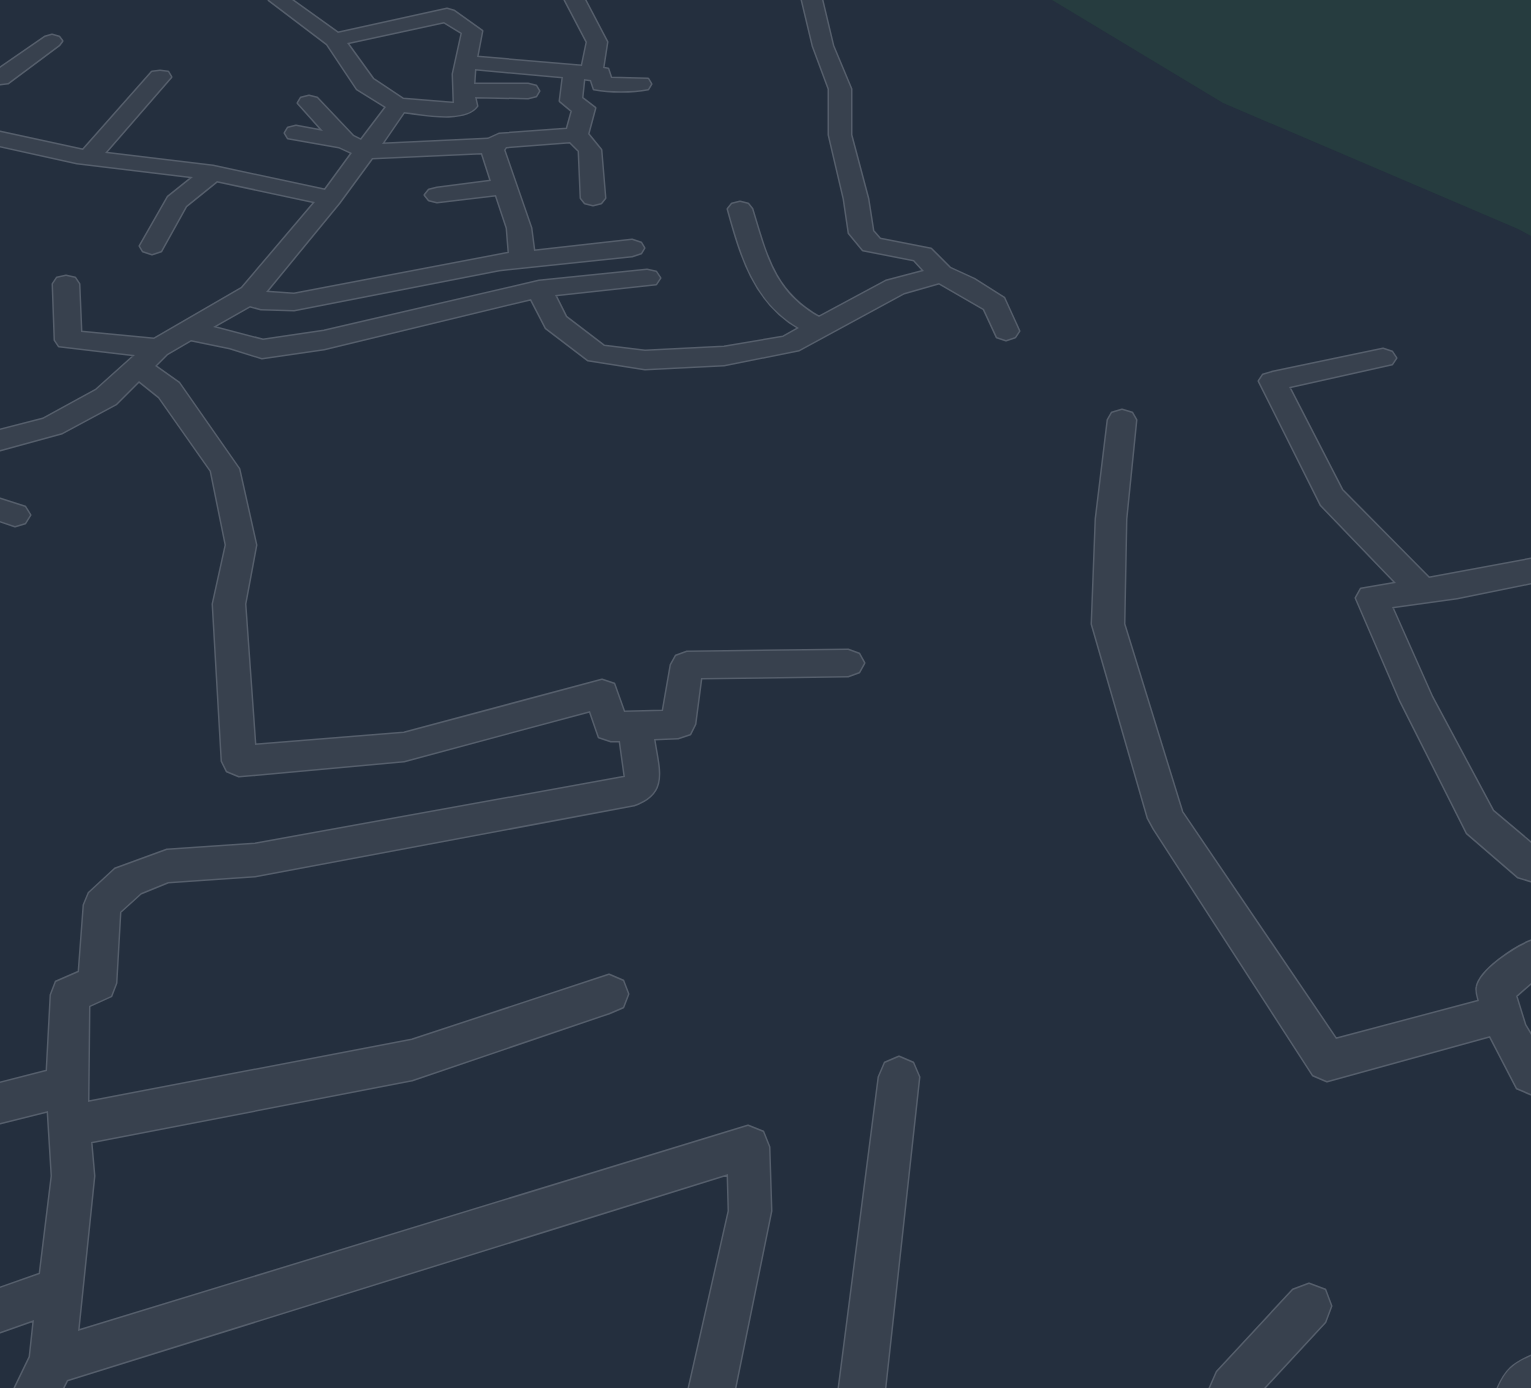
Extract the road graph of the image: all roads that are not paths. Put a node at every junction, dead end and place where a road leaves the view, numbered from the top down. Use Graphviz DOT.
graph roads {
  1 [pos="279,0"];
  2 [pos="575,0"];
  3 [pos="812,0"];
  4 [pos="334,40"];
  5 [pos="52,41"];
  6 [pos="465,62"];
  7 [pos="582,73"];
  8 [pos="160,77"];
  9 [pos="0,78"];
  10 [pos="640,84"];
  11 [pos="463,90"];
  12 [pos="528,91"];
  13 [pos="309,103"];
  14 [pos="398,105"];
  15 [pos="296,133"];
  16 [pos="576,135"];
  17 [pos="0,140"];
  18 [pos="355,146"];
  19 [pos="495,146"];
  20 [pos="89,157"];
  21 [pos="213,173"];
  22 [pos="504,187"];
  23 [pos="436,195"];
  24 [pos="331,198"];
  25 [pos="593,198"];
  26 [pos="740,209"];
  27 [pos="152,246"];
  28 [pos="632,248"];
  29 [pos="522,259"];
  30 [pos="941,274"];
  31 [pos="647,278"];
  32 [pos="66,284"];
  33 [pos="539,289"];
  34 [pos="251,294"];
  35 [pos="818,328"];
  36 [pos="186,331"];
  37 [pos="1006,331"];
  38 [pos="148,357"];
  39 [pos="1383,358"];
  40 [pos="1122,420"];
  41 [pos="0,440"];
  42 [pos="1531,571"];
  43 [pos="1423,591"];
  44 [pos="848,663"];
  45 [pos="635,726"];
  46 [pos="1531,865"];
  47 [pos="1531,959"];
  48 [pos="609,993"];
  49 [pos="1502,1014"];
  50 [pos="1531,1074"];
  51 [pos="899,1077"];
  52 [pos="66,1086"];
  53 [pos="0,1103"];
  54 [pos="70,1126"];
  55 [pos="60,1289"];
  56 [pos="1309,1306"];
  57 [pos="0,1310"];
  58 [pos="45,1375"];
  59 [pos="1531,1379"];
  60 [pos="712,1388"];
  61 [pos="862,1388"];
  62 [pos="1233,1388"];
  63 [pos="1521,1388"];
  1 -- 4 [label="street"];
  2 -- 7 [label="street"];
  3 -- 30 [label="street"];
  4 -- 6 [label="street"];
  4 -- 14 [label="street"];
  5 -- 9 [label="street"];
  6 -- 7 [label="street"];
  6 -- 11 [label="street"];
  7 -- 10 [label="street"];
  7 -- 16 [label="street"];
  8 -- 20 [label="street"];
  11 -- 12 [label="street"];
  11 -- 14 [label="street"];
  13 -- 18 [label="street"];
  14 -- 18 [label="street"];
  15 -- 18 [label="street"];
  16 -- 19 [label="street"];
  16 -- 25 [label="street"];
  17 -- 20 [label="street"];
  18 -- 19 [label="street"];
  18 -- 24 [label="street"];
  19 -- 22 [label="street"];
  20 -- 21 [label="street"];
  21 -- 24 [label="street"];
  21 -- 27 [label="street"];
  22 -- 23 [label="street"];
  22 -- 29 [label="street"];
  24 -- 34 [label="street"];
  26 -- 35 [label="street"];
  28 -- 29 [label="street"];
  29 -- 34 [label="street"];
  30 -- 35 [label="street"];
  30 -- 37 [label="street"];
  31 -- 33 [label="street"];
  32 -- 38 [label="street"];
  33 -- 35 [label="street"];
  33 -- 36 [label="street"];
  34 -- 36 [label="street"];
  36 -- 38 [label="street"];
  38 -- 41 [label="street"];
  38 -- 45 [label="street"];
  39 -- 43 [label="street"];
  40 -- 49 [label="street"];
  42 -- 43 [label="street"];
  43 -- 46 [label="street"];
  44 -- 45 [label="street"];
  45 -- 52 [label="street"];
  47 -- 49 [label="street"];
  48 -- 54 [label="street"];
  49 -- 50 [label="street"];
  51 -- 61 [label="street"];
  52 -- 53 [label="street"];
  52 -- 54 [label="street"];
  54 -- 55 [label="street"];
  55 -- 57 [label="street"];
  55 -- 58 [label="street"];
  56 -- 62 [label="street"];
  58 -- 60 [label="street"];
  59 -- 63 [label="street"];
}
